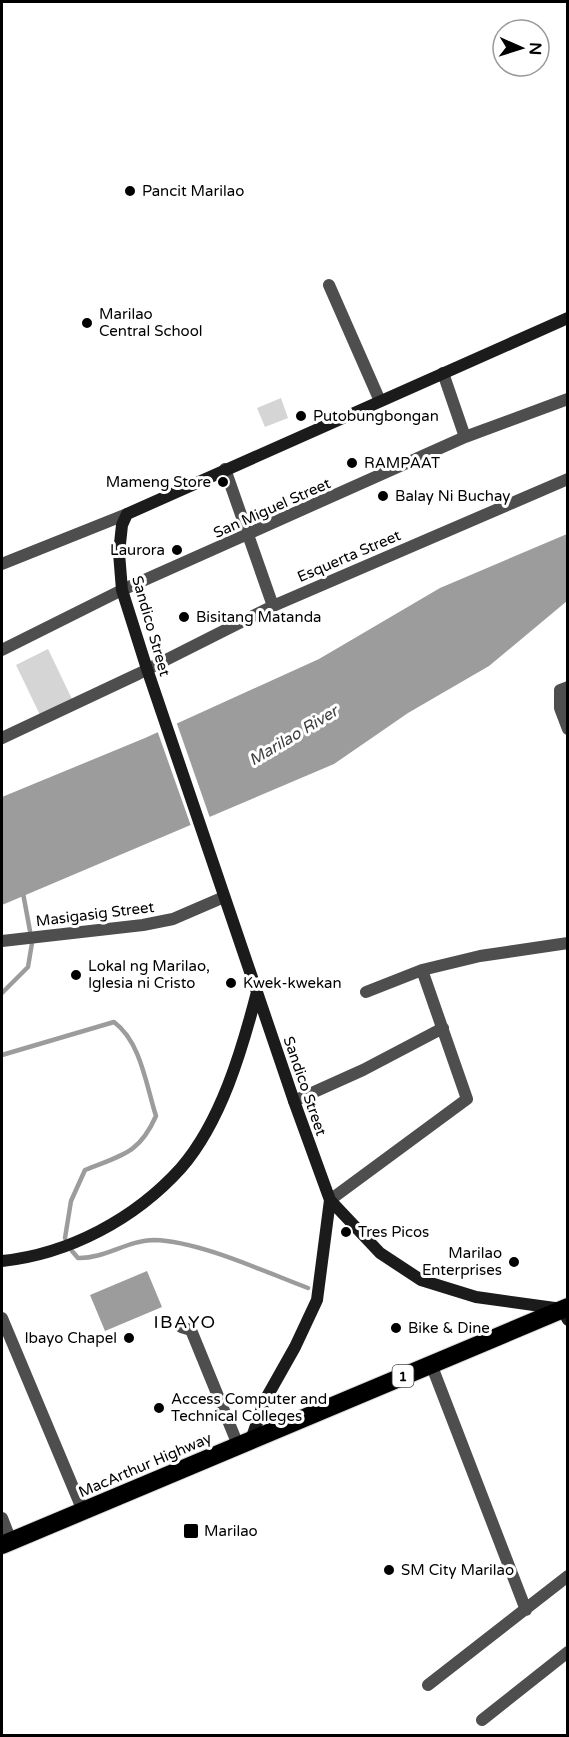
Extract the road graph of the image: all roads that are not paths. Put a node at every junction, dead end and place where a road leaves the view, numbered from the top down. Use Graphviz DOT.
graph roads {
  1 [pos="328,285"];
  2 [pos="567,318"];
  3 [pos="443,373"];
  4 [pos="567,399"];
  5 [pos="380,400"];
  6 [pos="465,437"];
  7 [pos="225,470"];
  8 [pos="567,479"];
  9 [pos="127,514"];
  10 [pos="247,536"];
  11 [pos="2,564"];
  12 [pos="122,590"];
  13 [pos="273,606"];
  14 [pos="2,650"];
  15 [pos="147,669"];
  16 [pos="567,687"];
  17 [pos="567,729"];
  18 [pos="2,738"];
  19 [pos="224,897"];
  20 [pos="2,941"];
  21 [pos="567,943"];
  22 [pos="422,970"];
  23 [pos="257,992"];
  24 [pos="366,992"];
  25 [pos="442,1028"];
  26 [pos="294,1101"];
  27 [pos="330,1200"];
  28 [pos="2,1261"];
  29 [pos="566,1312"];
  30 [pos="2,1318"];
  31 [pos="181,1327"];
  32 [pos="431,1364"];
  33 [pos="245,1443"];
  34 [pos="83,1511"];
  35 [pos="2,1518"];
  36 [pos="6,1543"];
  37 [pos="567,1576"];
  38 [pos="526,1610"];
  39 [pos="567,1652"];
  40 [pos="428,1685"];
  41 [pos="482,1720"];
  1 -- 5 [label="street"];
  2 -- 3 [label="main road"];
  3 -- 5 [label="main road"];
  3 -- 6 [label="street"];
  4 -- 6 [label="street, San Miguel Street"];
  5 -- 7 [label="main road"];
  6 -- 10 [label="street, San Miguel Street"];
  7 -- 9 [label="main road"];
  7 -- 10 [label="street"];
  8 -- 13 [label="street, Esquerta Street"];
  9 -- 11 [label="street"];
  9 -- 12 [label="main road, Sandico Street"];
  10 -- 12 [label="street, San Miguel Street"];
  10 -- 13 [label="street"];
  12 -- 14 [label="street, San Miguel Street"];
  12 -- 15 [label="main road, Sandico Street"];
  13 -- 15 [label="street, Esquerta Street"];
  15 -- 18 [label="street, Esquerta Street"];
  15 -- 19 [label="main road, Sandico Street"];
  16 -- 17 [label="street"];
  19 -- 20 [label="street, Masigasig Street"];
  19 -- 23 [label="main road, Sandico Street"];
  21 -- 22 [label="street"];
  22 -- 24 [label="street"];
  22 -- 25 [label="street"];
  23 -- 26 [label="main road, Sandico Street"];
  23 -- 28 [label="main road"];
  25 -- 26 [label="street"];
  25 -- 27 [label="street"];
  26 -- 27 [label="main road, Sandico Street"];
  27 -- 29 [label="main road, Sandico Street"];
  27 -- 33 [label="main road, Sandico Street"];
  29 -- 32 [label="highway, MacArthur Highway / 1"];
  30 -- 34 [label="street"];
  31 -- 33 [label="street"];
  32 -- 33 [label="highway, MacArthur Highway / 1"];
  32 -- 38 [label="street"];
  33 -- 34 [label="highway, MacArthur Highway / 1"];
  34 -- 36 [label="highway, MacArthur Highway / 1"];
  35 -- 36 [label="street"];
  37 -- 38 [label="street"];
  38 -- 40 [label="street"];
  39 -- 41 [label="street"];
}
